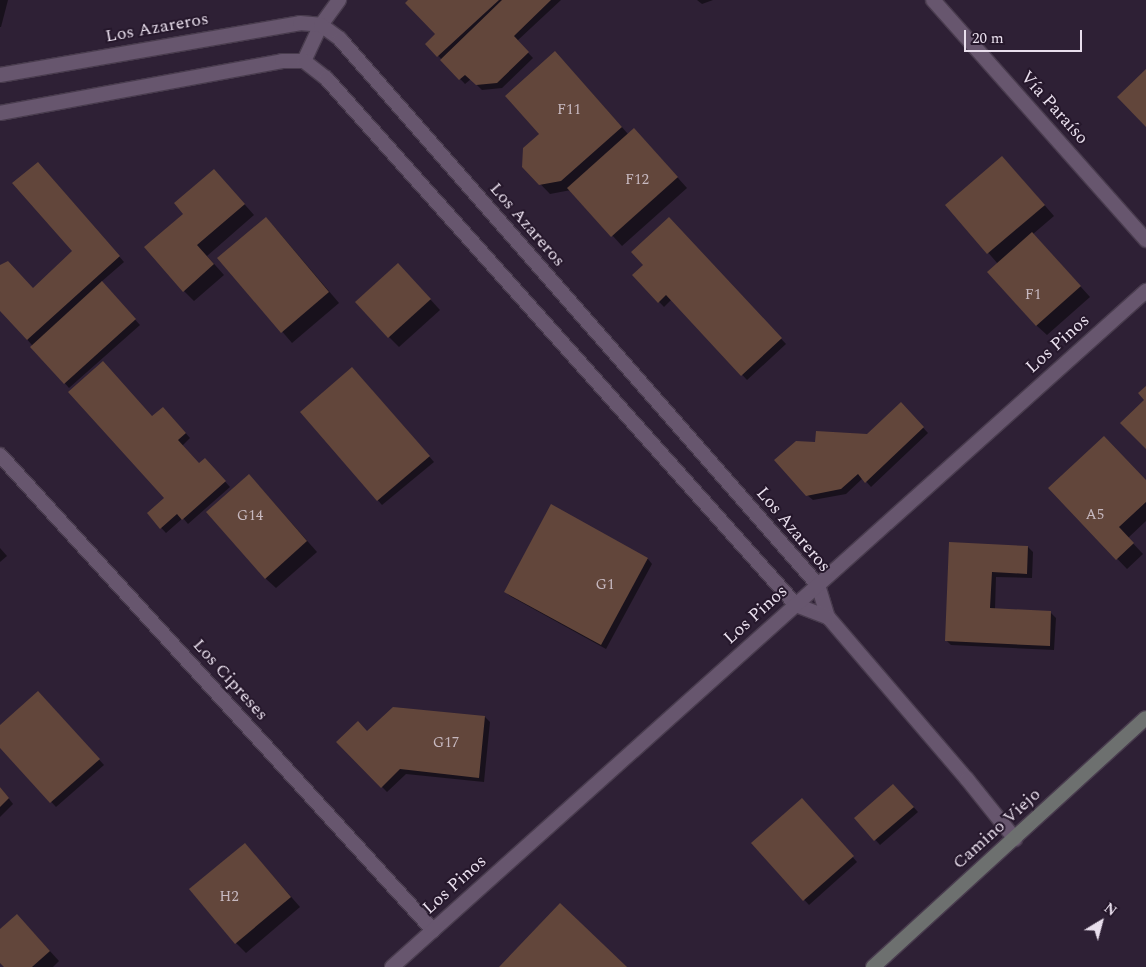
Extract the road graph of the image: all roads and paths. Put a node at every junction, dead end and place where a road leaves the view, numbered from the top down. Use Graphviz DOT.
graph roads {
  1 [pos="339,0"];
  2 [pos="933,0"];
  3 [pos="321,25"];
  4 [pos="304,61"];
  5 [pos="0,74"];
  6 [pos="0,113"];
  7 [pos="1146,240"];
  8 [pos="1146,291"];
  9 [pos="0,455"];
  10 [pos="818,585"];
  11 [pos="796,604"];
  12 [pos="828,617"];
  13 [pos="1146,718"];
  14 [pos="1015,839"];
  15 [pos="433,930"];
  16 [pos="392,967"];
  17 [pos="873,967"];
  1 -- 3 [label="street"];
  2 -- 7 [label="street, Vía Paraíso"];
  3 -- 4 [label="street"];
  3 -- 5 [label="street, Los Azareros"];
  3 -- 10 [label="street, Los Azareros"];
  4 -- 6 [label="street"];
  4 -- 11 [label="street"];
  8 -- 10 [label="street, Los Pinos"];
  9 -- 15 [label="street, Los Cipreses"];
  10 -- 11 [label="street, Los Pinos"];
  10 -- 12 [label="street, Los Azareros"];
  11 -- 12 [label="street"];
  11 -- 15 [label="street, Los Pinos"];
  12 -- 14 [label="street"];
  13 -- 14 [label="main road, Camino Viejo"];
  14 -- 17 [label="main road, Camino Viejo"];
  15 -- 16 [label="street, Los Pinos"];
}
